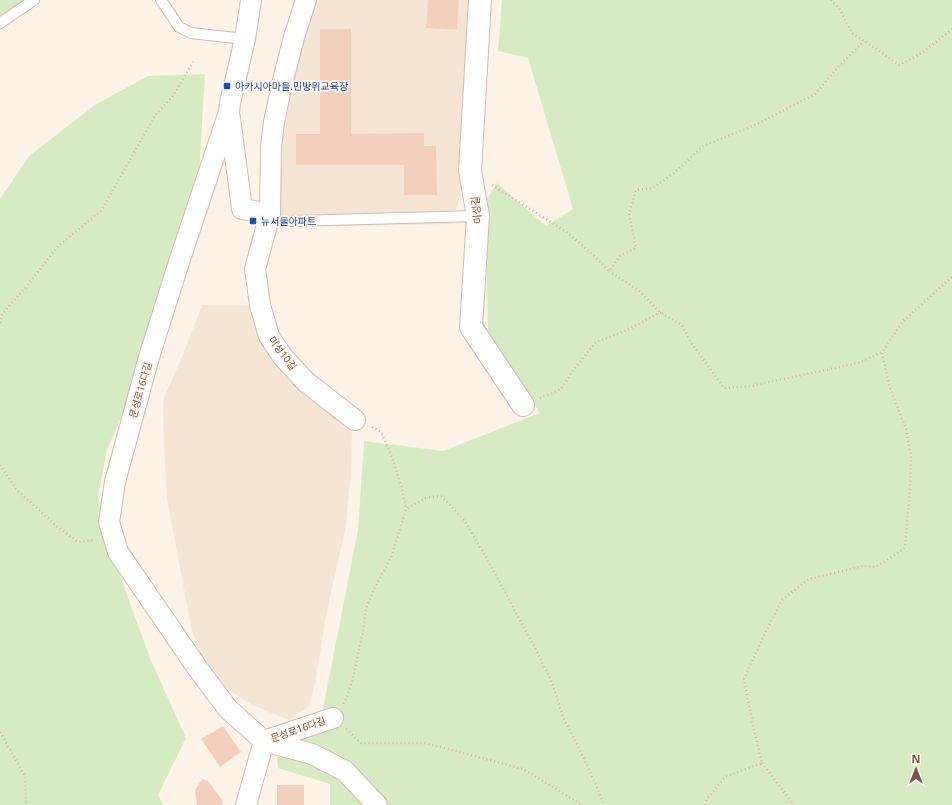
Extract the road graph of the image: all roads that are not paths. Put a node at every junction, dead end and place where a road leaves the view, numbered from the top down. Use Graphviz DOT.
graph roads {
  1 [pos="34,0"];
  2 [pos="161,0"];
  3 [pos="251,0"];
  4 [pos="306,0"];
  5 [pos="480,0"];
  6 [pos="0,23"];
  7 [pos="245,39"];
  8 [pos="229,112"];
  9 [pos="270,214"];
  10 [pos="478,216"];
  11 [pos="292,221"];
  12 [pos="523,405"];
  13 [pos="356,420"];
  14 [pos="333,718"];
  15 [pos="264,741"];
  16 [pos="246,805"];
  17 [pos="377,805"];
  1 -- 6 [label="lane"];
  2 -- 7 [label="lane"];
  3 -- 7 [label="street, 문성로16다길"];
  4 -- 9 [label="street, 미성10길"];
  5 -- 10 [label="street, 미성길"];
  7 -- 8 [label="street, 문성로16다길"];
  8 -- 9 [label="street"];
  8 -- 15 [label="street, 문성로16다길"];
  9 -- 13 [label="street, 미성10길"];
  10 -- 11 [label="lane"];
  10 -- 12 [label="street, 미성길"];
  14 -- 15 [label="street, 문성로16다길"];
  15 -- 16 [label="street, 문성로16다길"];
  15 -- 17 [label="street, 문성로16다길"];
}
